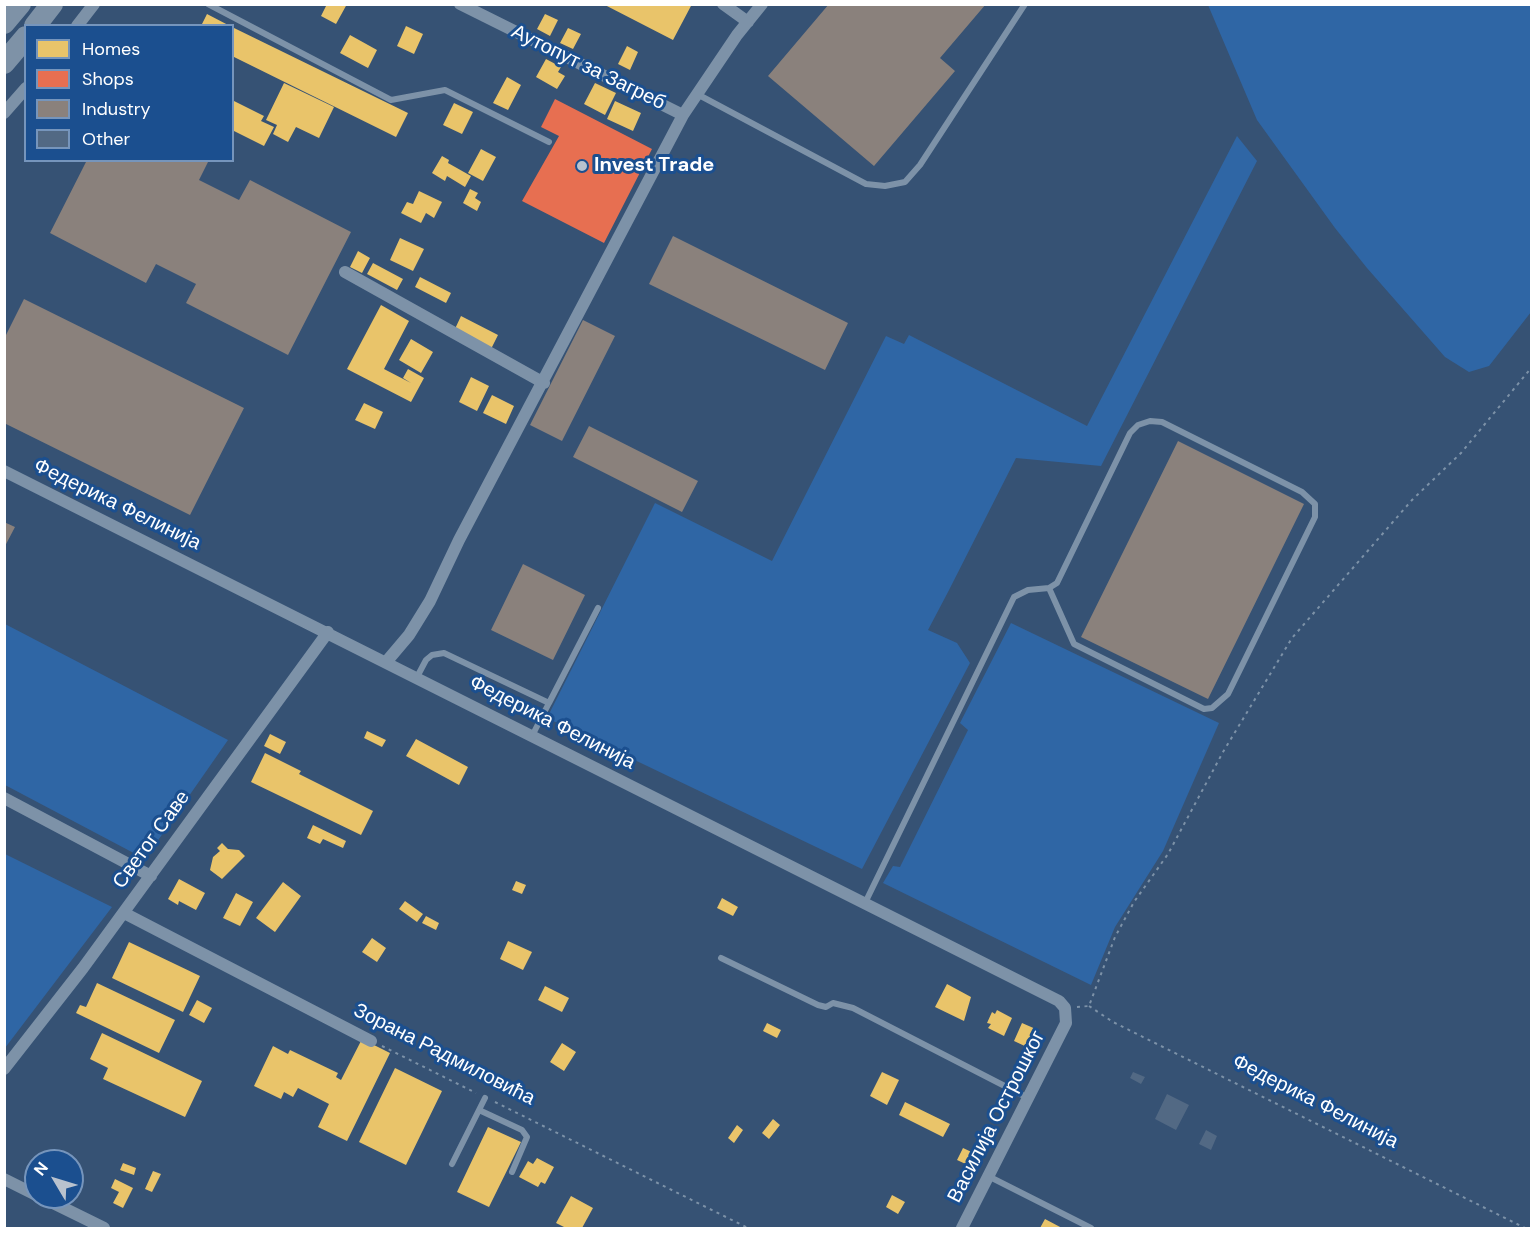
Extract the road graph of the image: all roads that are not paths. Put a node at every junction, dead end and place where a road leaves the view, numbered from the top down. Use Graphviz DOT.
graph roads {
  1 [pos="20,4"];
  2 [pos="52,4"];
  3 [pos="94,4"];
  4 [pos="208,4"];
  5 [pos="460,4"];
  6 [pos="723,4"];
  7 [pos="762,4"];
  8 [pos="1025,4"];
  9 [pos="748,22"];
  10 [pos="4,23"];
  11 [pos="37,24"];
  12 [pos="79,24"];
  13 [pos="24,39"];
  14 [pos="4,63"];
  15 [pos="24,90"];
  16 [pos="697,94"];
  17 [pos="4,113"];
  18 [pos="683,115"];
  19 [pos="549,142"];
  20 [pos="345,272"];
  21 [pos="544,383"];
  22 [pos="4,471"];
  23 [pos="1049,588"];
  24 [pos="598,608"];
  25 [pos="328,632"];
  26 [pos="387,661"];
  27 [pos="417,677"];
  28 [pos="549,703"];
  29 [pos="532,736"];
  30 [pos="4,798"];
  31 [pos="151,876"];
  32 [pos="865,903"];
  33 [pos="124,913"];
  34 [pos="721,958"];
  35 [pos="1066,1023"];
  36 [pos="371,1041"];
  37 [pos="4,1069"];
  38 [pos="486,1098"];
  39 [pos="1028,1098"];
  40 [pos="479,1110"];
  41 [pos="452,1164"];
  42 [pos="512,1172"];
  43 [pos="988,1176"];
  44 [pos="4,1179"];
  45 [pos="24,1189"];
  46 [pos="65,1209"];
  47 [pos="104,1228"];
  48 [pos="962,1228"];
  49 [pos="1091,1228"];
  1 -- 10 [label="highway"];
  2 -- 11 [label="highway"];
  3 -- 12 [label="street"];
  4 -- 19 [label="lane"];
  5 -- 18 [label="street, Аутопут за Загреб"];
  6 -- 9 [label="street"];
  7 -- 9 [label="street"];
  8 -- 16 [label="lane"];
  9 -- 16 [label="street"];
  13 -- 14 [label="highway"];
  15 -- 17 [label="street"];
  16 -- 18 [label="street"];
  18 -- 21 [label="street"];
  20 -- 21 [label="street"];
  21 -- 26 [label="street"];
  22 -- 25 [label="street, Федерика Фелинија"];
  23 -- 23 [label="lane"];
  23 -- 32 [label="lane"];
  24 -- 28 [label="lane"];
  25 -- 26 [label="street, Федерика Фелинија"];
  25 -- 31 [label="street, Светог Саве"];
  26 -- 27 [label="street, Федерика Фелинија"];
  27 -- 28 [label="lane"];
  27 -- 29 [label="street, Федерика Фелинија"];
  28 -- 29 [label="lane"];
  29 -- 32 [label="street, Федерика Фелинија"];
  30 -- 31 [label="street"];
  31 -- 33 [label="street, Светог Саве"];
  32 -- 35 [label="street, Федерика Фелинија"];
  33 -- 36 [label="street, Зорана Радмиловића"];
  33 -- 37 [label="street, Светог Саве"];
  34 -- 39 [label="lane"];
  35 -- 39 [label="street, Василија Острошког"];
  38 -- 40 [label="lane"];
  39 -- 43 [label="street, Василија Острошког"];
  40 -- 41 [label="lane"];
  40 -- 42 [label="lane"];
  43 -- 48 [label="street, Василија Острошког"];
  43 -- 49 [label="lane"];
  44 -- 45 [label="street"];
  46 -- 47 [label="street"];
}
